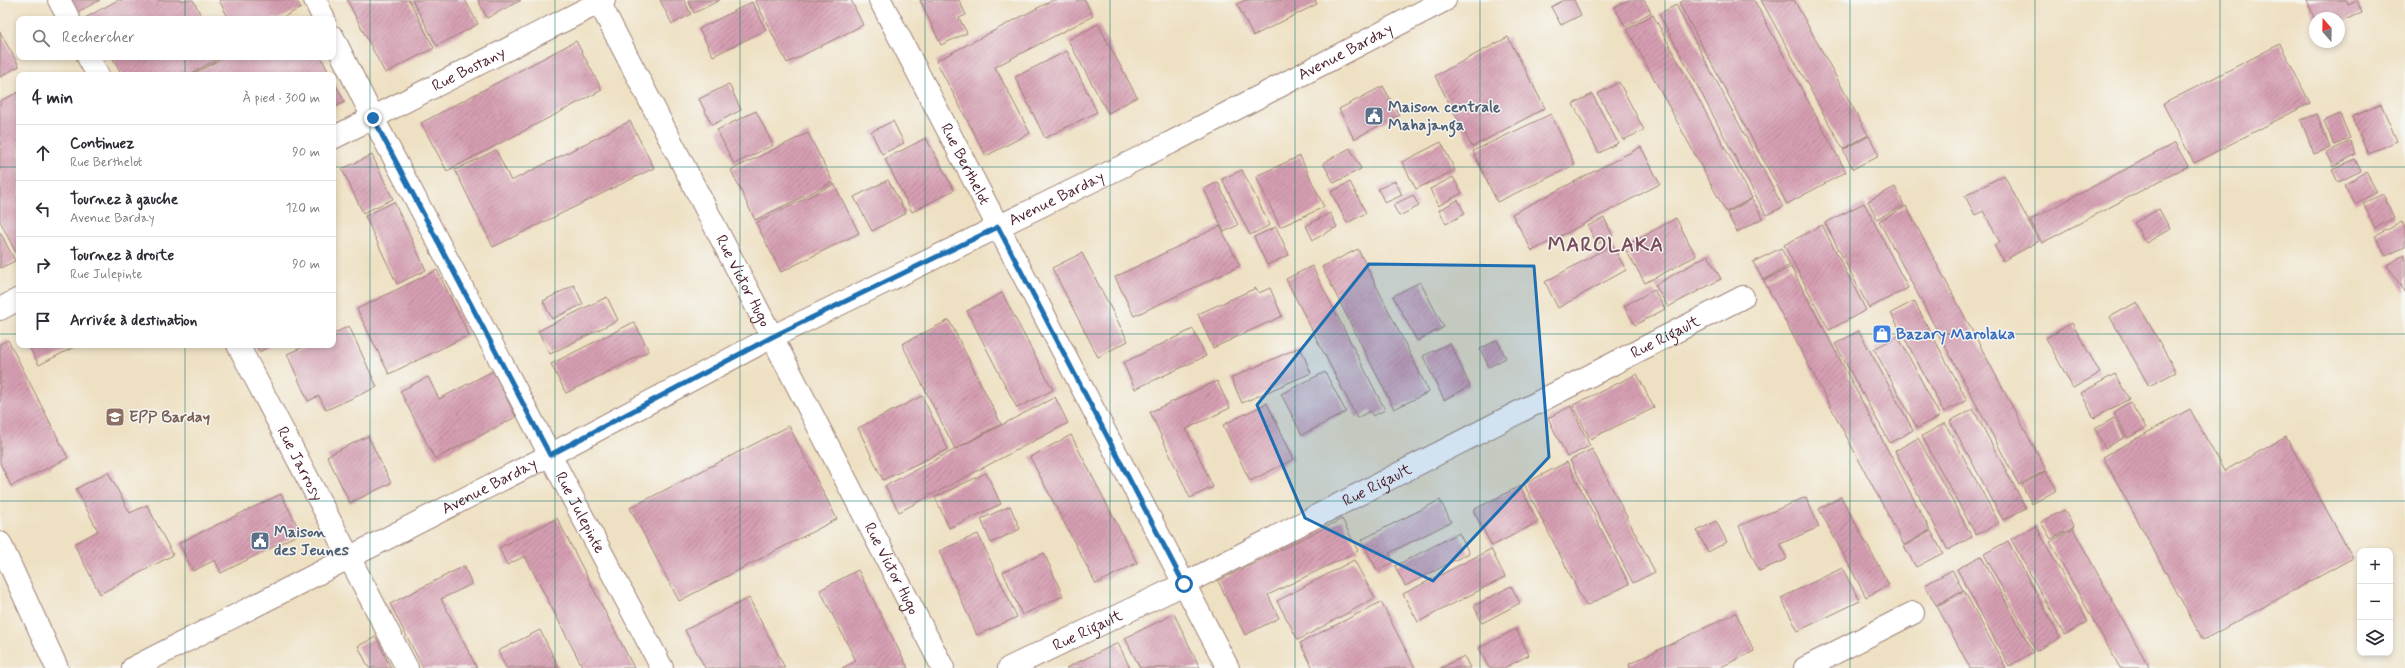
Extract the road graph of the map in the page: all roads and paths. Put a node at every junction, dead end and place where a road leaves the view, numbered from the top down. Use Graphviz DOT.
graph roads {
  1 [pos="59,0"];
  2 [pos="315,0"];
  3 [pos="880,0"];
  4 [pos="1445,0"];
  5 [pos="600,1"];
  6 [pos="67,16"];
  7 [pos="323,16"];
  8 [pos="336,43"];
  9 [pos="90,60"];
  10 [pos="96,72"];
  11 [pos="373,118"];
  12 [pos="336,136"];
  13 [pos="998,227"];
  14 [pos="1742,297"];
  15 [pos="16,301"];
  16 [pos="0,309"];
  17 [pos="772,337"];
  18 [pos="240,348"];
  19 [pos="550,455"];
  20 [pos="0,543"];
  21 [pos="349,558"];
  22 [pos="1184,584"];
  23 [pos="1913,613"];
  24 [pos="58,668"];
  25 [pos="133,668"];
  26 [pos="407,668"];
  27 [pos="662,668"];
  28 [pos="943,668"];
  29 [pos="1009,668"];
  30 [pos="1228,668"];
  31 [pos="1805,668"];
  1 -- 6 [label="street"];
  2 -- 7 [label="street"];
  3 -- 13 [label="street, Rue Berthelot"];
  4 -- 13 [label="street, Avenue Barday"];
  5 -- 11 [label="street, Rue Bostany"];
  5 -- 17 [label="street, Rue Victor Hugo"];
  8 -- 11 [label="street, Rue Julepinte"];
  9 -- 10 [label="street"];
  11 -- 12 [label="street, Rue Bostany"];
  11 -- 19 [label="street, Rue Julepinte"];
  13 -- 17 [label="street, Avenue Barday"];
  13 -- 22 [label="street, Rue Berthelot"];
  14 -- 22 [label="street, Rue Rigault"];
  15 -- 16 [label="street"];
  17 -- 19 [label="street, Avenue Barday"];
  17 -- 28 [label="street, Rue Victor Hugo"];
  18 -- 21 [label="street, Rue Jarrosy"];
  19 -- 21 [label="street, Avenue Barday"];
  19 -- 27 [label="street, Rue Julepinte"];
  20 -- 24 [label="street"];
  21 -- 25 [label="street, Avenue Barday"];
  21 -- 26 [label="street, Rue Jarrosy"];
  22 -- 29 [label="street, Rue Rigault"];
  22 -- 30 [label="street, Rue Berthelot"];
  23 -- 31 [label="street"];
}
